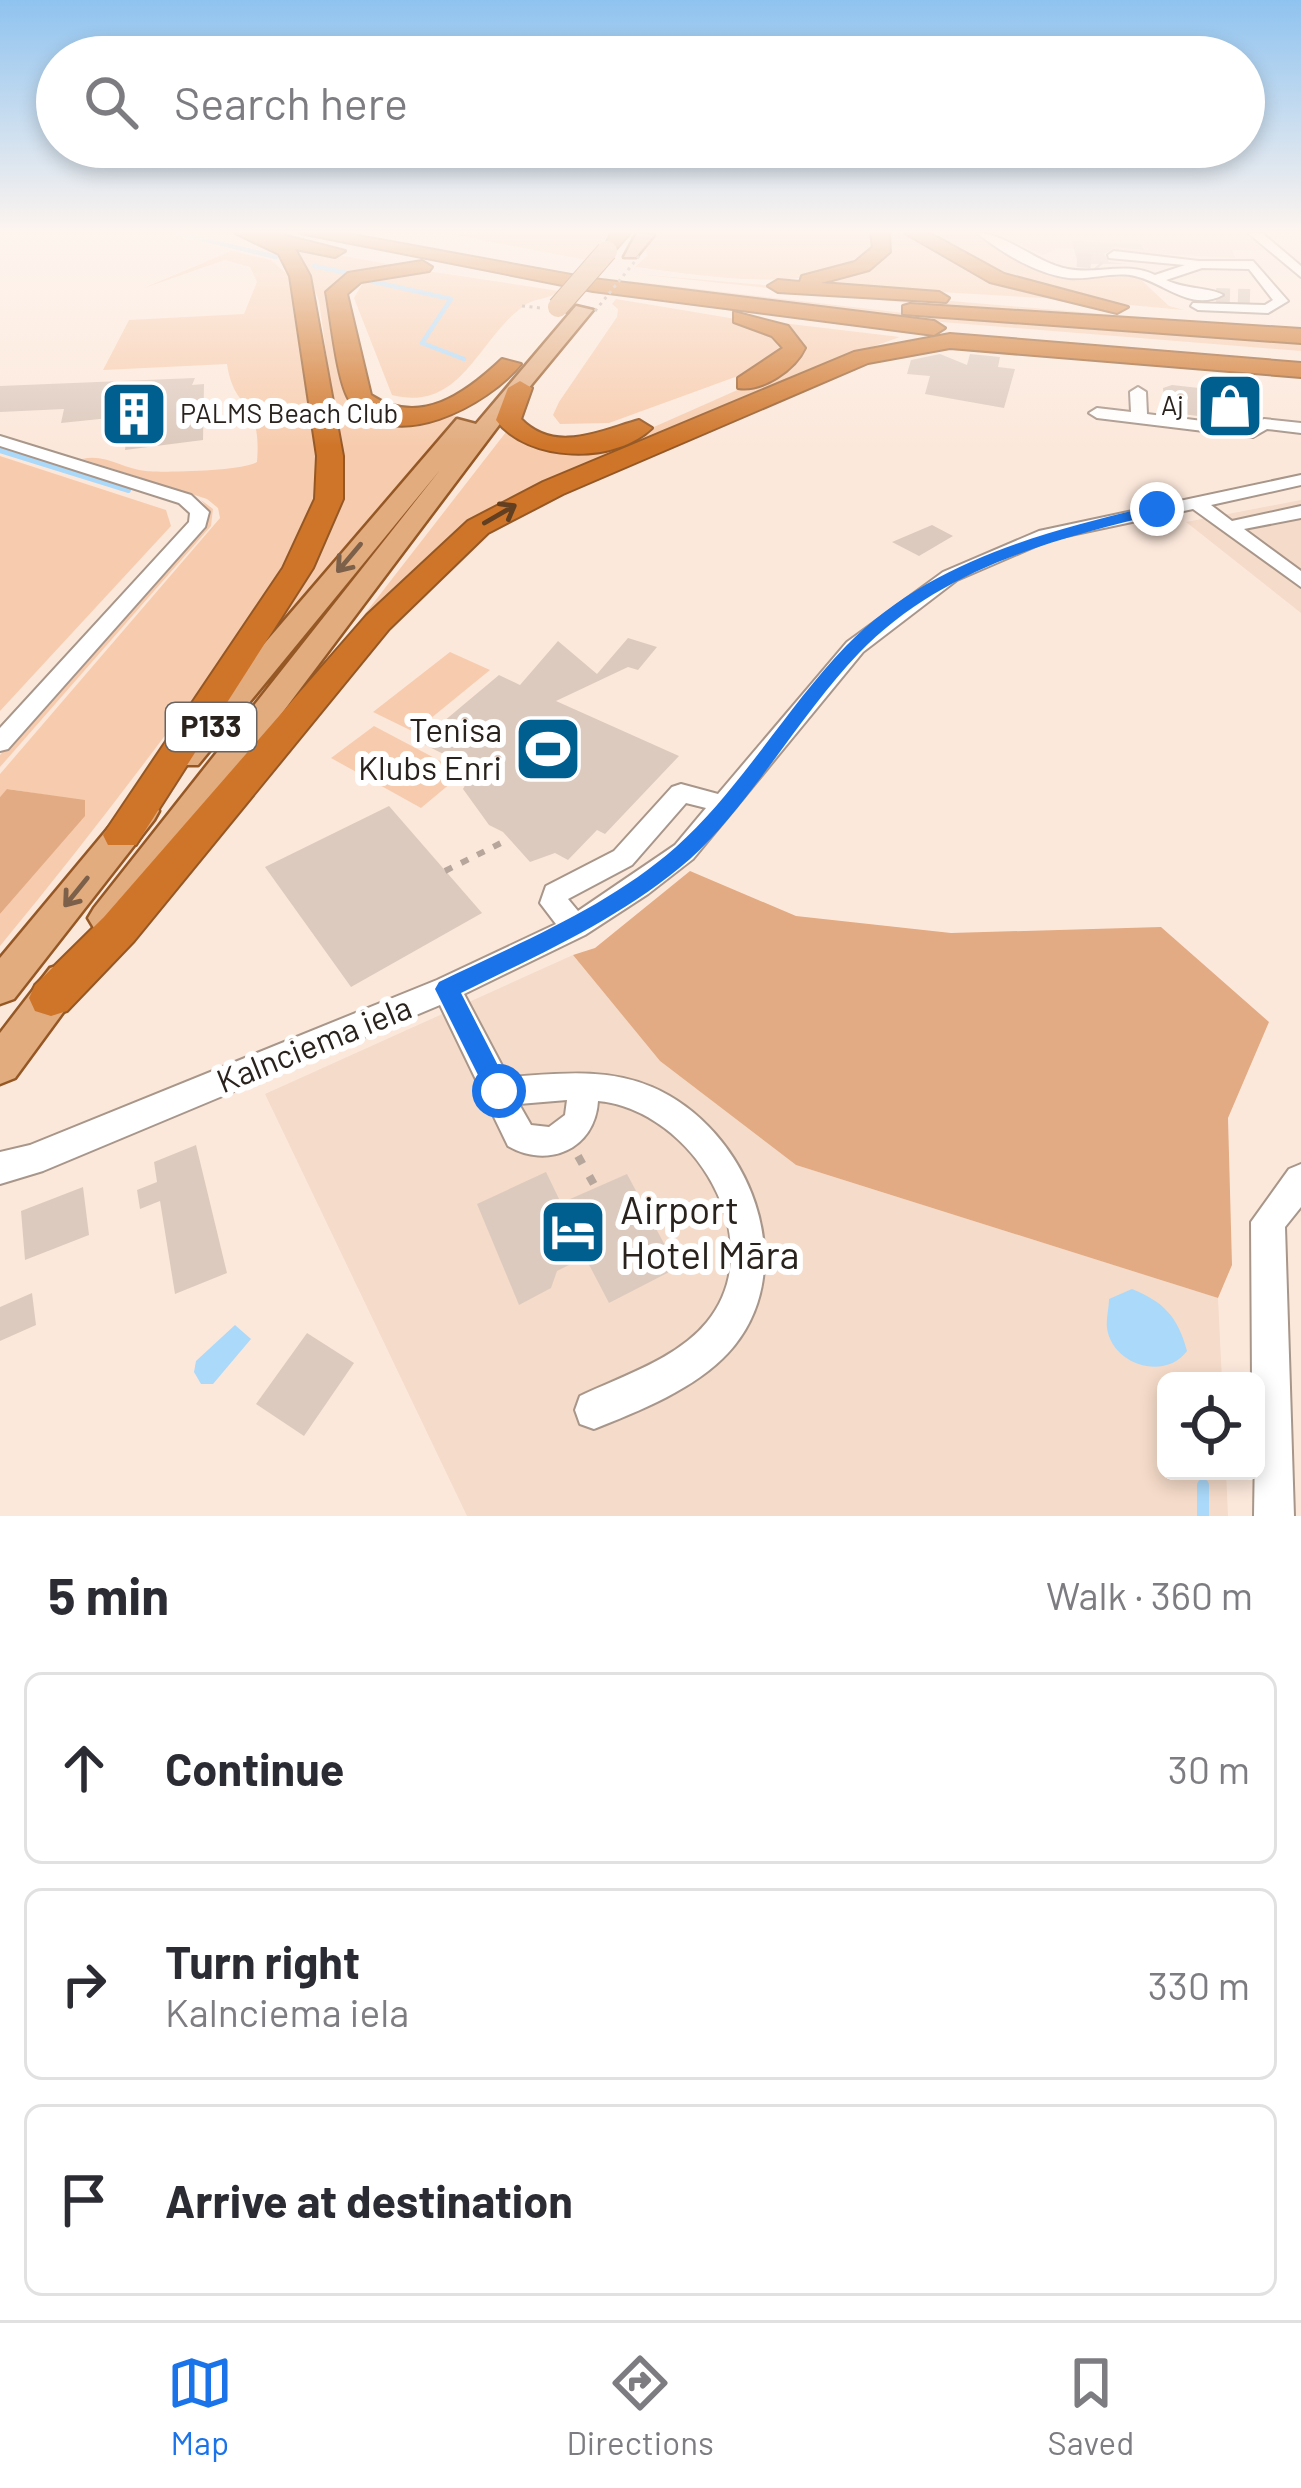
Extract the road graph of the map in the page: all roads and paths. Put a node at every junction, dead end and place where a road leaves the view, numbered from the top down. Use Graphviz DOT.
graph roads {
  1 [pos="305,304"];
  2 [pos="339,304"];
  3 [pos="554,304"];
  4 [pos="593,304"];
  5 [pos="593,304"];
  6 [pos="668,304"];
  7 [pos="733,304"];
  8 [pos="842,304"];
  9 [pos="1113,304"];
  10 [pos="1121,304"];
  11 [pos="1180,304"];
  12 [pos="1194,304"];
  13 [pos="1280,304"];
  14 [pos="522,306"];
  15 [pos="550,307"];
  16 [pos="1184,308"];
  17 [pos="589,310"];
  18 [pos="716,311"];
  19 [pos="1301,324"];
  20 [pos="1301,336"];
  21 [pos="1014,345"];
  22 [pos="1298,367"];
  23 [pos="515,376"];
  24 [pos="1138,392"];
  25 [pos="1097,413"];
  26 [pos="1139,418"];
  27 [pos="1301,428"];
  28 [pos="0,441"];
  29 [pos="1301,480"];
  30 [pos="1194,501"];
  31 [pos="1301,512"];
  32 [pos="1228,527"];
  33 [pos="1301,581"];
  34 [pos="0,743"];
  35 [pos="724,804"];
  36 [pos="122,835"];
  37 [pos="509,839"];
  38 [pos="445,871"];
  39 [pos="575,927"];
  40 [pos="0,987"];
  41 [pos="447,989"];
  42 [pos="51,998"];
  43 [pos="0,1065"];
  44 [pos="583,1087"];
  45 [pos="499,1091"];
  46 [pos="576,1151"];
  47 [pos="16,1164"];
  48 [pos="1301,1180"];
  49 [pos="0,1181"];
  50 [pos="596,1188"];
  51 [pos="594,1410"];
  52 [pos="1274,1516"];
  1 -- 36 [label="highway"];
  2 -- 23 [label="highway"];
  3 -- 15 [label="main road, P133, bridge"];
  4 -- 17 [label="main road, P133"];
  5 -- 17 [label="path, bridge"];
  6 -- 18 [label="highway"];
  7 -- 22 [label="highway"];
  8 -- 20 [label="highway"];
  9 -- 16 [label="highway"];
  10 -- 16 [label="highway"];
  11 -- 16 [label="street"];
  12 -- 16 [label="street"];
  13 -- 16 [label="street"];
  14 -- 15 [label="path"];
  15 -- 23 [label="main road, P133"];
  16 -- 19 [label="highway"];
  17 -- 23 [label="main road, P133"];
  18 -- 21 [label="highway"];
  18 -- 23 [label="highway"];
  21 -- 22 [label="highway"];
  42 -- 21 [label="highway, one-way"];
  23 -- 36 [label="main road, P133, one-way"];
  23 -- 42 [label="main road, P133"];
  24 -- 26 [label="street"];
  25 -- 26 [label="street"];
  26 -- 27 [label="street"];
  28 -- 34 [label="street"];
  29 -- 30 [label="street, Kalnciema iela"];
  30 -- 32 [label="street"];
  30 -- 35 [label="street, Kalnciema iela"];
  31 -- 32 [label="street"];
  32 -- 33 [label="street"];
  35 -- 39 [label="street, Kalnciema iela"];
  35 -- 39 [label="street"];
  36 -- 40 [label="main road, P133, one-way"];
  37 -- 38 [label="path"];
  39 -- 41 [label="street, Kalnciema iela"];
  41 -- 45 [label="street"];
  41 -- 47 [label="street, Kalnciema iela"];
  42 -- 43 [label="main road, P133"];
  44 -- 45 [label="street"];
  44 -- 45 [label="street"];
  44 -- 51 [label="street"];
  46 -- 50 [label="path"];
  47 -- 49 [label="street, Kalnciema iela"];
  48 -- 52 [label="street"];
}
